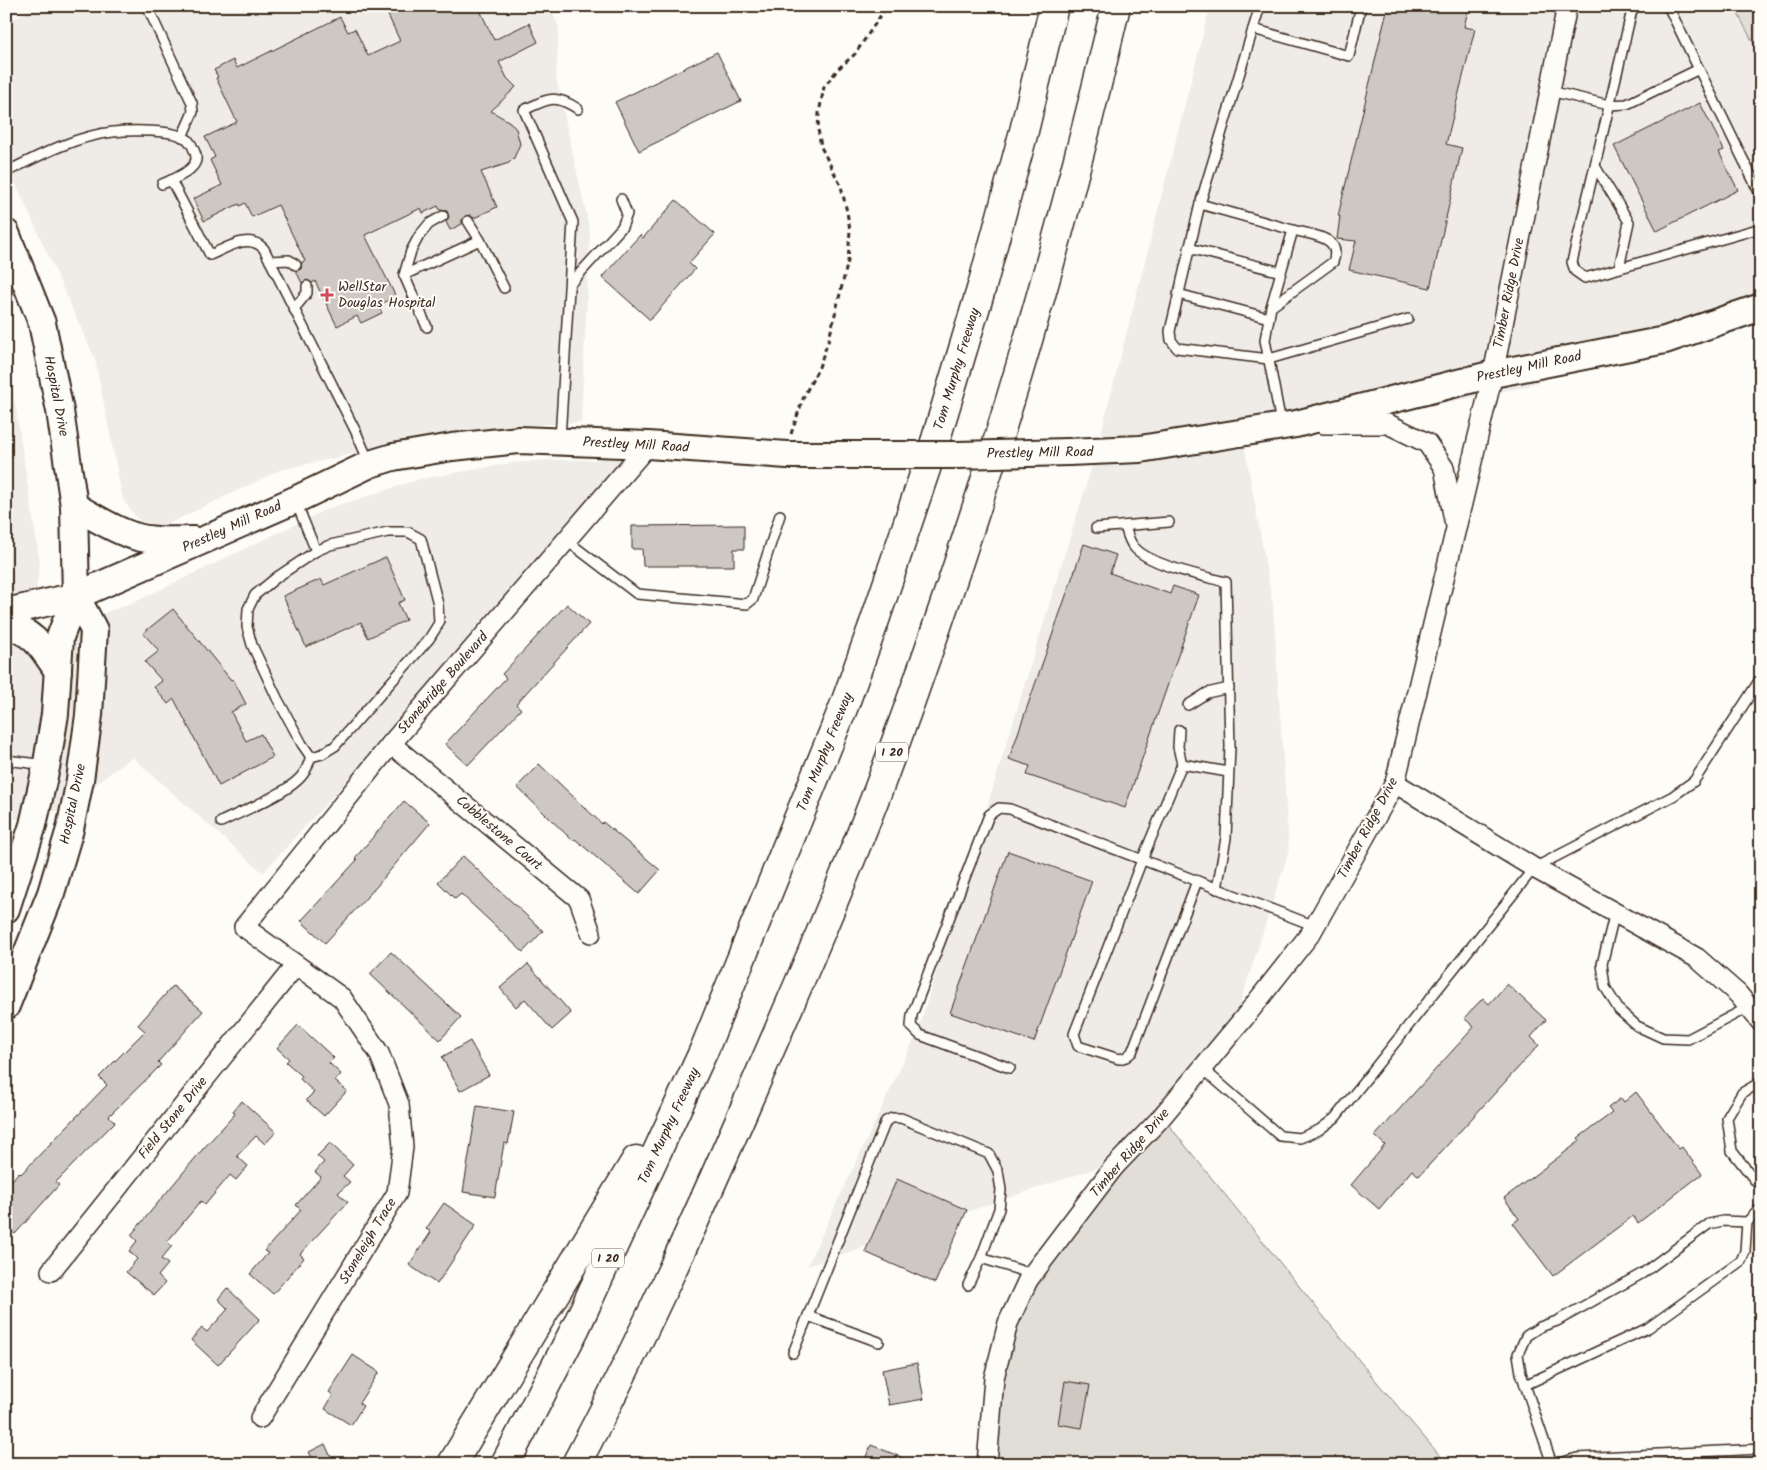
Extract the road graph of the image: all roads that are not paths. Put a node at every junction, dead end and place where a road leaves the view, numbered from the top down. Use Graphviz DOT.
graph roads {
  1 [pos="147,6"];
  2 [pos="1054,6"];
  3 [pos="1116,6"];
  4 [pos="1260,6"];
  5 [pos="1361,6"];
  6 [pos="1568,6"];
  7 [pos="1633,6"];
  8 [pos="1668,6"];
  9 [pos="1253,28"];
  10 [pos="1699,69"];
  11 [pos="1550,91"];
  12 [pos="1609,105"];
  13 [pos="578,109"];
  14 [pos="182,137"];
  15 [pos="1595,166"];
  16 [pos="6,172"];
  17 [pos="172,180"];
  18 [pos="162,184"];
  19 [pos="1761,196"];
  20 [pos="621,199"];
  21 [pos="1200,204"];
  22 [pos="443,216"];
  23 [pos="468,221"];
  24 [pos="1761,228"];
  25 [pos="1293,230"];
  26 [pos="6,233"];
  27 [pos="480,240"];
  28 [pos="1189,248"];
  29 [pos="270,261"];
  30 [pos="296,265"];
  31 [pos="1619,268"];
  32 [pos="1281,272"];
  33 [pos="404,276"];
  34 [pos="570,284"];
  35 [pos="306,286"];
  36 [pos="504,288"];
  37 [pos="1178,294"];
  38 [pos="1271,307"];
  39 [pos="1761,307"];
  40 [pos="294,309"];
  41 [pos="1269,318"];
  42 [pos="1408,319"];
  43 [pos="427,327"];
  44 [pos="1269,359"];
  45 [pos="1493,374"];
  46 [pos="1289,425"];
  47 [pos="560,442"];
  48 [pos="648,445"];
  49 [pos="370,464"];
  50 [pos="295,500"];
  51 [pos="74,506"];
  52 [pos="780,515"];
  53 [pos="1169,522"];
  54 [pos="1125,526"];
  55 [pos="1456,526"];
  56 [pos="1096,528"];
  57 [pos="566,540"];
  58 [pos="201,541"];
  59 [pos="316,550"];
  60 [pos="76,596"];
  61 [pos="6,612"];
  62 [pos="6,625"];
  63 [pos="58,671"];
  64 [pos="1761,678"];
  65 [pos="1229,688"];
  66 [pos="1188,704"];
  67 [pos="1179,730"];
  68 [pos="391,744"];
  69 [pos="310,756"];
  70 [pos="6,760"];
  71 [pos="1182,764"];
  72 [pos="47,765"];
  73 [pos="1228,772"];
  74 [pos="1394,783"];
  75 [pos="221,822"];
  76 [pos="1142,860"];
  77 [pos="1534,868"];
  78 [pos="1197,881"];
  79 [pos="1217,889"];
  80 [pos="6,909"];
  81 [pos="1615,912"];
  82 [pos="1314,926"];
  83 [pos="244,927"];
  84 [pos="591,933"];
  85 [pos="296,965"];
  86 [pos="6,1006"];
  87 [pos="1749,1007"];
  88 [pos="1761,1022"];
  89 [pos="704,1050"];
  90 [pos="1010,1068"];
  91 [pos="1202,1068"];
  92 [pos="1761,1082"];
  93 [pos="1761,1188"];
  94 [pos="1761,1208"];
  95 [pos="1747,1222"];
  96 [pos="980,1258"];
  97 [pos="51,1271"];
  98 [pos="1032,1274"];
  99 [pos="968,1285"];
  100 [pos="808,1316"];
  101 [pos="879,1342"];
  102 [pos="793,1353"];
  103 [pos="1525,1385"];
  104 [pos="260,1418"];
  105 [pos="1761,1449"];
  106 [pos="452,1464"];
  107 [pos="505,1464"];
  108 [pos="576,1464"];
  109 [pos="987,1464"];
  110 [pos="1554,1464"];
  1 -- 14 [label="lane"];
  2 -- 89 [label="highway, Tom Murphy Freeway / I 20"];
  3 -- 108 [label="highway, I 20"];
  4 -- 9 [label="lane"];
  5 -- 9 [label="lane"];
  6 -- 11 [label="street, Timber Ridge Drive"];
  7 -- 12 [label="lane"];
  8 -- 10 [label="lane"];
  9 -- 21 [label="lane"];
  10 -- 12 [label="lane"];
  10 -- 19 [label="lane"];
  11 -- 12 [label="lane"];
  11 -- 45 [label="street, Timber Ridge Drive"];
  12 -- 15 [label="lane"];
  13 -- 34 [label="lane"];
  14 -- 16 [label="lane"];
  14 -- 17 [label="lane"];
  15 -- 31 [label="lane"];
  15 -- 31 [label="lane"];
  17 -- 18 [label="lane"];
  17 -- 29 [label="lane"];
  20 -- 34 [label="lane"];
  21 -- 25 [label="lane"];
  21 -- 28 [label="lane"];
  22 -- 33 [label="lane"];
  23 -- 27 [label="lane"];
  24 -- 31 [label="lane"];
  25 -- 32 [label="lane"];
  25 -- 38 [label="lane"];
  26 -- 51 [label="street, Hospital Drive"];
  27 -- 33 [label="lane"];
  27 -- 36 [label="lane"];
  28 -- 32 [label="lane"];
  28 -- 37 [label="lane"];
  29 -- 30 [label="lane"];
  29 -- 40 [label="lane"];
  32 -- 38 [label="lane"];
  33 -- 43 [label="lane"];
  34 -- 47 [label="lane"];
  35 -- 40 [label="lane"];
  37 -- 41 [label="lane"];
  37 -- 44 [label="lane"];
  38 -- 41 [label="lane"];
  39 -- 45 [label="street, Prestley Mill Road"];
  40 -- 49 [label="lane"];
  41 -- 44 [label="lane"];
  42 -- 44 [label="lane"];
  44 -- 46 [label="lane"];
  45 -- 46 [label="street, Prestley Mill Road"];
  45 -- 55 [label="street, Timber Ridge Drive"];
  46 -- 48 [label="street, Prestley Mill Road, bridge"];
  46 -- 55 [label="street, Prestley Mill Road"];
  47 -- 48 [label="street, Prestley Mill Road"];
  47 -- 49 [label="street, Prestley Mill Road"];
  48 -- 57 [label="street, Stonebridge Boulevard"];
  49 -- 50 [label="street, Prestley Mill Road"];
  50 -- 58 [label="street, Prestley Mill Road"];
  50 -- 59 [label="lane"];
  51 -- 58 [label="street"];
  51 -- 60 [label="street, Hospital Drive"];
  52 -- 57 [label="lane"];
  53 -- 54 [label="lane"];
  54 -- 56 [label="lane"];
  54 -- 65 [label="lane"];
  55 -- 74 [label="street, Timber Ridge Drive"];
  57 -- 68 [label="street, Stonebridge Boulevard"];
  58 -- 60 [label="street, Prestley Mill Road"];
  59 -- 69 [label="lane"];
  59 -- 69 [label="lane"];
  60 -- 61 [label="street, Prestley Mill Road"];
  60 -- 63 [label="street, Hospital Drive"];
  60 -- 86 [label="street, Hospital Drive"];
  62 -- 63 [label="street"];
  63 -- 72 [label="street, Hospital Drive"];
  64 -- 77 [label="lane"];
  65 -- 66 [label="lane"];
  65 -- 73 [label="lane"];
  67 -- 71 [label="lane"];
  68 -- 83 [label="street, Stonebridge Boulevard"];
  68 -- 84 [label="street, Cobblestone Court"];
  69 -- 75 [label="lane"];
  70 -- 72 [label="lane"];
  71 -- 73 [label="lane"];
  71 -- 76 [label="lane"];
  72 -- 80 [label="street, Hospital Drive"];
  73 -- 79 [label="lane"];
  74 -- 77 [label="street"];
  74 -- 82 [label="street, Timber Ridge Drive"];
  76 -- 78 [label="lane"];
  76 -- 78 [label="lane"];
  76 -- 90 [label="lane"];
  77 -- 81 [label="street"];
  77 -- 91 [label="lane"];
  78 -- 79 [label="lane"];
  79 -- 82 [label="lane"];
  81 -- 87 [label="street"];
  81 -- 87 [label="lane"];
  82 -- 91 [label="street, Timber Ridge Drive"];
  83 -- 85 [label="street, Stoneleigh Trace"];
  85 -- 97 [label="street, Field Stone Drive"];
  85 -- 104 [label="street, Stoneleigh Trace"];
  87 -- 88 [label="street"];
  89 -- 106 [label="highway"];
  89 -- 107 [label="highway, Tom Murphy Freeway / I 20"];
  91 -- 98 [label="street, Timber Ridge Drive"];
  92 -- 93 [label="lane"];
  94 -- 95 [label="lane"];
  95 -- 103 [label="lane"];
  95 -- 103 [label="lane"];
  96 -- 98 [label="lane"];
  96 -- 99 [label="lane"];
  96 -- 100 [label="lane"];
  98 -- 109 [label="street, Timber Ridge Drive"];
  100 -- 101 [label="lane"];
  100 -- 102 [label="lane"];
  103 -- 110 [label="lane"];
  105 -- 110 [label="lane"];
}
